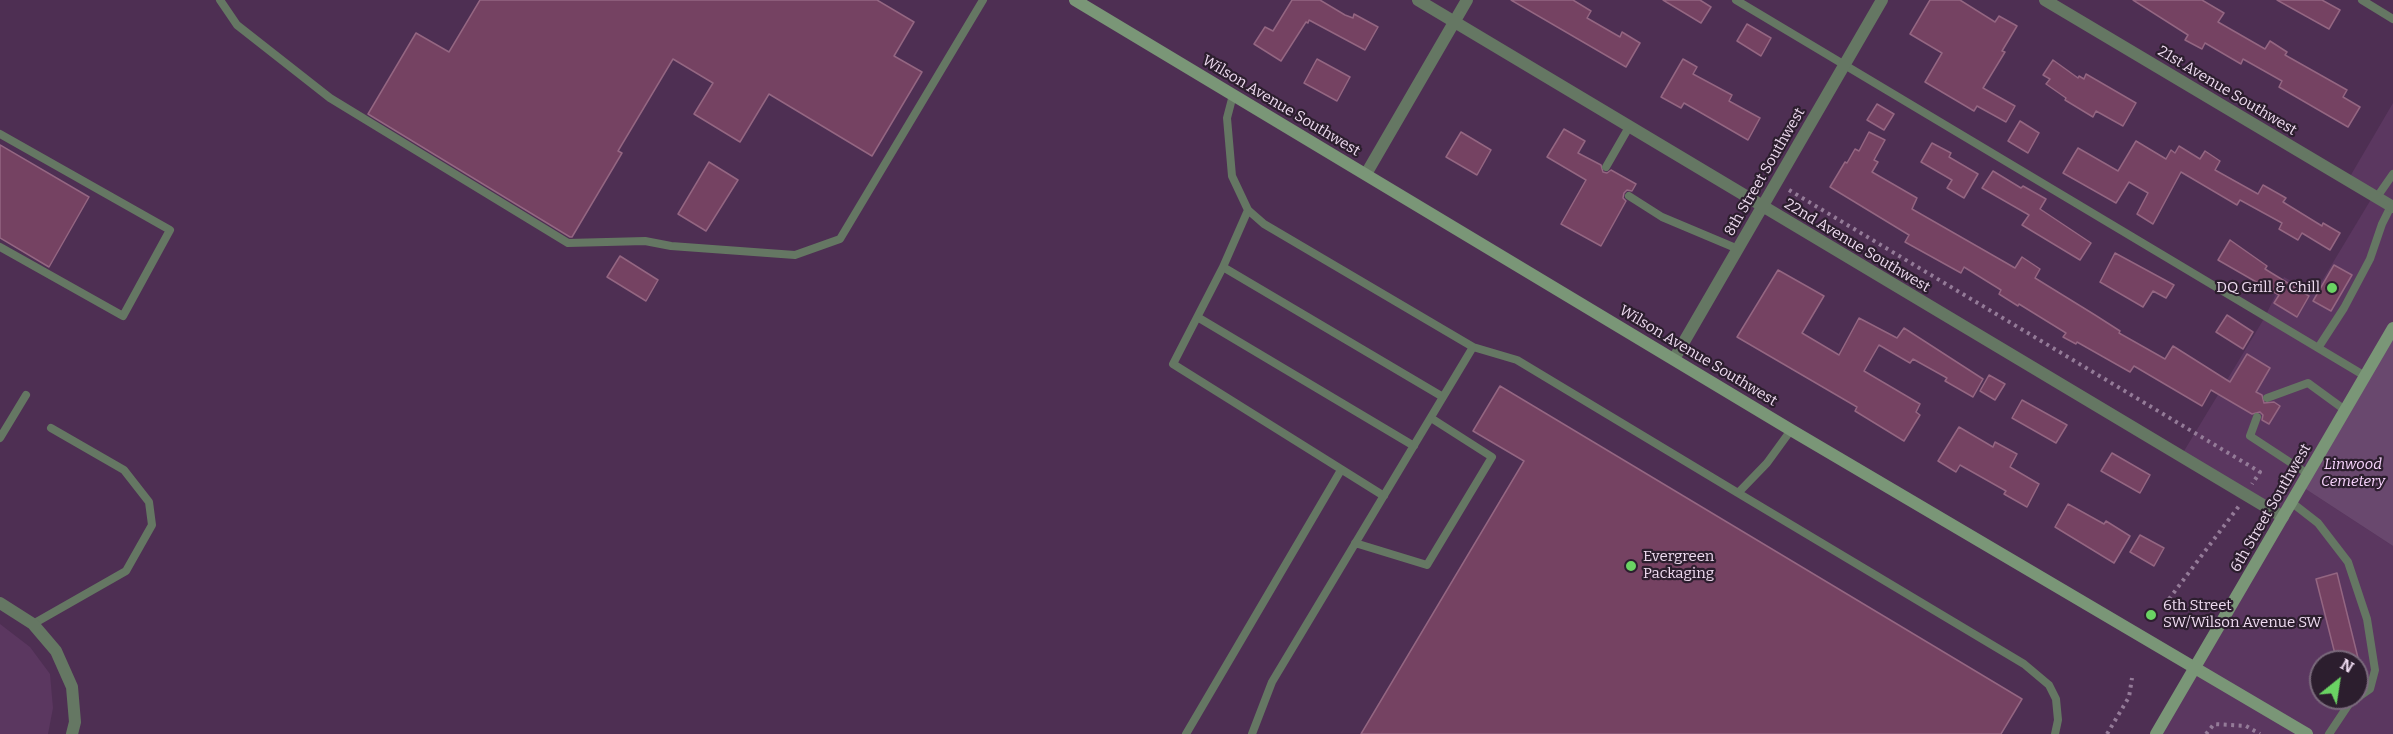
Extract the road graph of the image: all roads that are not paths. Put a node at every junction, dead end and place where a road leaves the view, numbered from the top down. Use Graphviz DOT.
graph roads {
  1 [pos="220,0"];
  2 [pos="983,0"];
  3 [pos="1075,0"];
  4 [pos="1418,0"];
  5 [pos="1467,0"];
  6 [pos="1736,0"];
  7 [pos="1882,0"];
  8 [pos="2045,0"];
  9 [pos="2362,0"];
  10 [pos="2393,19"];
  11 [pos="1454,22"];
  12 [pos="1845,65"];
  13 [pos="1233,95"];
  14 [pos="1629,127"];
  15 [pos="0,134"];
  16 [pos="1606,167"];
  17 [pos="1366,174"];
  18 [pos="2393,174"];
  19 [pos="1629,196"];
  20 [pos="2377,198"];
  21 [pos="1762,207"];
  22 [pos="2392,207"];
  23 [pos="1248,210"];
  24 [pos="0,247"];
  25 [pos="1738,249"];
  26 [pos="1223,267"];
  27 [pos="1199,318"];
  28 [pos="2393,328"];
  29 [pos="1473,347"];
  30 [pos="2318,348"];
  31 [pos="1674,359"];
  32 [pos="2365,376"];
  33 [pos="26,395"];
  34 [pos="1443,397"];
  35 [pos="2267,398"];
  36 [pos="2345,410"];
  37 [pos="2257,417"];
  38 [pos="1431,418"];
  39 [pos="51,428"];
  40 [pos="1791,430"];
  41 [pos="0,438"];
  42 [pos="1414,446"];
  43 [pos="1341,470"];
  44 [pos="2308,474"];
  45 [pos="1738,493"];
  46 [pos="1384,496"];
  47 [pos="2291,502"];
  48 [pos="2283,517"];
  49 [pos="1355,543"];
  50 [pos="0,603"];
  51 [pos="33,624"];
  52 [pos="2195,668"];
  53 [pos="2369,690"];
  54 [pos="2345,710"];
  55 [pos="72,734"];
  56 [pos="1186,734"];
  57 [pos="1252,734"];
  58 [pos="2055,734"];
  59 [pos="2156,734"];
  60 [pos="2307,734"];
  61 [pos="2329,734"];
  1 -- 2 [label="lane"];
  3 -- 13 [label="main road, Wilson Avenue Southwest"];
  4 -- 11 [label="street, 22nd Avenue Southwest"];
  5 -- 11 [label="street"];
  6 -- 12 [label="lane"];
  7 -- 12 [label="street, 8th Street Southwest"];
  8 -- 20 [label="street, 21st Avenue Southwest"];
  9 -- 10 [label="lane"];
  11 -- 14 [label="street, 22nd Avenue Southwest"];
  11 -- 17 [label="street"];
  12 -- 21 [label="street, 8th Street Southwest"];
  12 -- 30 [label="lane"];
  13 -- 17 [label="main road, Wilson Avenue Southwest"];
  13 -- 23 [label="lane"];
  14 -- 16 [label="lane"];
  14 -- 21 [label="street, 22nd Avenue Southwest"];
  15 -- 24 [label="lane"];
  17 -- 31 [label="main road, Wilson Avenue Southwest"];
  18 -- 20 [label="lane"];
  19 -- 25 [label="lane"];
  20 -- 22 [label="street, 21st Avenue Southwest"];
  21 -- 25 [label="street, 8th Street Southwest"];
  21 -- 48 [label="street, 22nd Avenue Southwest"];
  22 -- 30 [label="lane"];
  23 -- 26 [label="lane"];
  23 -- 29 [label="lane"];
  25 -- 31 [label="street, 8th Street Southwest"];
  26 -- 27 [label="lane"];
  26 -- 34 [label="lane"];
  27 -- 42 [label="lane"];
  27 -- 43 [label="lane"];
  28 -- 32 [label="main road, 6th Street Southwest"];
  29 -- 34 [label="lane"];
  29 -- 45 [label="lane"];
  30 -- 32 [label="lane"];
  31 -- 40 [label="main road, Wilson Avenue Southwest"];
  32 -- 36 [label="main road, 6th Street Southwest"];
  33 -- 41 [label="lane"];
  34 -- 38 [label="lane"];
  35 -- 36 [label="lane"];
  36 -- 44 [label="main road, 6th Street Southwest"];
  37 -- 44 [label="lane"];
  38 -- 42 [label="lane"];
  38 -- 49 [label="lane"];
  39 -- 51 [label="lane"];
  40 -- 45 [label="lane"];
  40 -- 52 [label="main road, Wilson Avenue Southwest"];
  42 -- 46 [label="lane"];
  43 -- 46 [label="lane"];
  43 -- 56 [label="lane"];
  44 -- 47 [label="main road, 6th Street Southwest"];
  45 -- 58 [label="lane"];
  46 -- 49 [label="lane"];
  47 -- 48 [label="main road, 6th Street Southwest"];
  47 -- 53 [label="lane"];
  48 -- 52 [label="main road, 6th Street Southwest"];
  49 -- 57 [label="lane"];
  50 -- 51 [label="street"];
  51 -- 55 [label="street"];
  52 -- 59 [label="main road, 6th Street Southwest"];
  52 -- 60 [label="main road, Wilson Avenue Southwest"];
  54 -- 61 [label="lane"];
}
